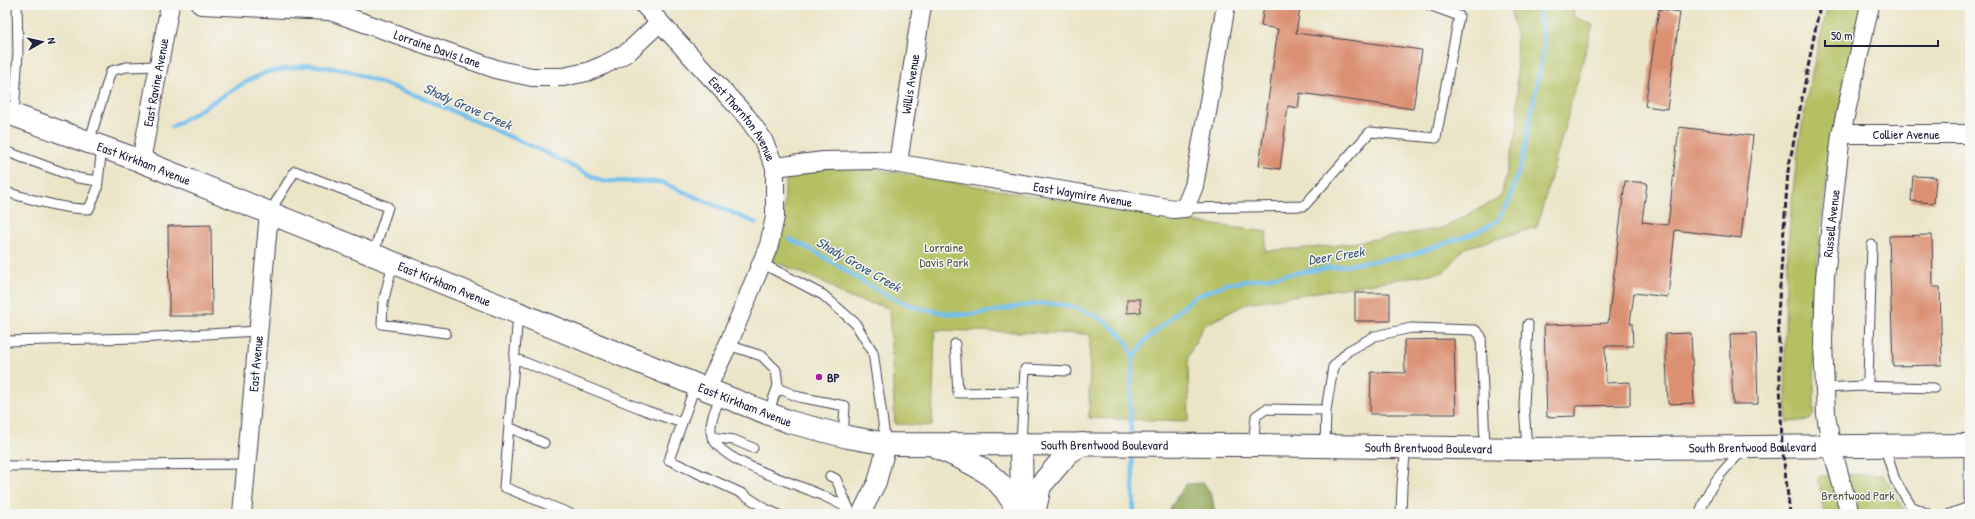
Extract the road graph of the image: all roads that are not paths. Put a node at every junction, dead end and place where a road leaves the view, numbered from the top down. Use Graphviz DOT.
graph roads {
  1 [pos="18,5"];
  2 [pos="170,5"];
  3 [pos="200,5"];
  4 [pos="644,5"];
  5 [pos="922,5"];
  6 [pos="1226,5"];
  7 [pos="1429,5"];
  8 [pos="1870,5"];
  9 [pos="659,23"];
  10 [pos="159,66"];
  11 [pos="10,113"];
  12 [pos="1841,134"];
  13 [pos="1970,134"];
  14 [pos="96,144"];
  15 [pos="5,151"];
  16 [pos="142,161"];
  17 [pos="898,163"];
  18 [pos="774,167"];
  19 [pos="98,181"];
  20 [pos="5,192"];
  21 [pos="1185,208"];
  22 [pos="269,213"];
  23 [pos="1872,245"];
  24 [pos="373,255"];
  25 [pos="393,263"];
  26 [pos="761,263"];
  27 [pos="518,314"];
  28 [pos="1528,324"];
  29 [pos="258,331"];
  30 [pos="446,333"];
  31 [pos="5,341"];
  32 [pos="955,344"];
  33 [pos="728,345"];
  34 [pos="514,358"];
  35 [pos="1067,371"];
  36 [pos="1862,386"];
  37 [pos="777,388"];
  38 [pos="1824,388"];
  39 [pos="1934,388"];
  40 [pos="708,390"];
  41 [pos="1024,392"];
  42 [pos="1326,410"];
  43 [pos="768,413"];
  44 [pos="682,423"];
  45 [pos="509,427"];
  46 [pos="712,436"];
  47 [pos="843,436"];
  48 [pos="544,443"];
  49 [pos="1021,443"];
  50 [pos="886,444"];
  51 [pos="1082,444"];
  52 [pos="1253,445"];
  53 [pos="1831,445"];
  54 [pos="1884,445"];
  55 [pos="1970,445"];
  56 [pos="934,446"];
  57 [pos="1325,446"];
  58 [pos="1747,446"];
  59 [pos="1406,447"];
  60 [pos="753,448"];
  61 [pos="1485,448"];
  62 [pos="1527,449"];
  63 [pos="246,464"];
  64 [pos="5,466"];
  65 [pos="830,476"];
  66 [pos="1913,510"];
  67 [pos="1969,511"];
  68 [pos="766,512"];
  69 [pos="855,512"];
  70 [pos="242,514"];
  71 [pos="571,514"];
  72 [pos="777,514"];
  73 [pos="1018,514"];
  74 [pos="1022,514"];
  75 [pos="1034,514"];
  76 [pos="1401,514"];
  77 [pos="1700,514"];
  78 [pos="1850,514"];
  79 [pos="1928,514"];
  80 [pos="1950,514"];
  1 -- 11 [label="lane"];
  2 -- 10 [label="street, East Ravine Avenue"];
  3 -- 9 [label="street, Lorraine Davis Lane"];
  4 -- 9 [label="street, East Thornton Avenue"];
  5 -- 17 [label="street, Willis Avenue"];
  6 -- 21 [label="street"];
  7 -- 21 [label="lane"];
  8 -- 12 [label="street, Russell Avenue"];
  9 -- 18 [label="street, East Thornton Avenue"];
  10 -- 14 [label="lane"];
  10 -- 16 [label="street, East Ravine Avenue"];
  11 -- 14 [label="main road, East Kirkham Avenue"];
  12 -- 13 [label="street, Collier Avenue"];
  12 -- 38 [label="street, Russell Avenue"];
  14 -- 16 [label="main road, East Kirkham Avenue"];
  14 -- 19 [label="lane"];
  15 -- 19 [label="lane"];
  16 -- 22 [label="main road, East Kirkham Avenue"];
  17 -- 18 [label="street, East Waymire Avenue"];
  17 -- 21 [label="street, East Waymire Avenue"];
  18 -- 26 [label="street, East Thornton Avenue"];
  19 -- 20 [label="lane"];
  22 -- 24 [label="main road, East Kirkham Avenue"];
  22 -- 24 [label="lane"];
  22 -- 29 [label="street, East Avenue"];
  23 -- 36 [label="lane"];
  24 -- 25 [label="main road, East Kirkham Avenue"];
  25 -- 27 [label="main road, East Kirkham Avenue"];
  25 -- 30 [label="lane"];
  26 -- 33 [label="street, East Thornton Avenue"];
  26 -- 50 [label="lane"];
  27 -- 34 [label="lane"];
  27 -- 40 [label="main road, East Kirkham Avenue"];
  28 -- 62 [label="lane"];
  29 -- 31 [label="lane"];
  29 -- 63 [label="street, East Avenue"];
  32 -- 41 [label="lane"];
  33 -- 37 [label="lane"];
  33 -- 40 [label="street, East Thornton Avenue"];
  34 -- 44 [label="lane"];
  34 -- 45 [label="lane"];
  35 -- 41 [label="lane"];
  36 -- 38 [label="lane"];
  36 -- 39 [label="lane"];
  37 -- 43 [label="lane"];
  37 -- 47 [label="lane"];
  38 -- 53 [label="street, Russell Avenue"];
  40 -- 43 [label="main road, East Kirkham Avenue"];
  40 -- 44 [label="lane"];
  40 -- 46 [label="lane"];
  41 -- 49 [label="lane"];
  42 -- 52 [label="lane"];
  42 -- 57 [label="lane"];
  42 -- 61 [label="lane"];
  43 -- 47 [label="main road, East Kirkham Avenue"];
  44 -- 68 [label="lane"];
  45 -- 48 [label="lane"];
  45 -- 71 [label="lane"];
  46 -- 60 [label="lane"];
  46 -- 69 [label="lane"];
  47 -- 50 [label="main road, East Kirkham Avenue"];
  49 -- 51 [label="main road, South Brentwood Boulevard"];
  49 -- 56 [label="main road, South Brentwood Boulevard"];
  49 -- 74 [label="main road"];
  50 -- 56 [label="main road, South Brentwood Boulevard"];
  50 -- 69 [label="street"];
  51 -- 52 [label="main road, South Brentwood Boulevard"];
  51 -- 75 [label="main road"];
  52 -- 57 [label="main road, South Brentwood Boulevard"];
  53 -- 54 [label="main road, South Brentwood Boulevard"];
  53 -- 58 [label="main road, South Brentwood Boulevard"];
  53 -- 78 [label="street, Russell Avenue"];
  54 -- 55 [label="main road, South Brentwood Boulevard"];
  54 -- 66 [label="lane"];
  55 -- 67 [label="lane"];
  56 -- 73 [label="main road"];
  57 -- 59 [label="main road, South Brentwood Boulevard"];
  58 -- 62 [label="main road, South Brentwood Boulevard"];
  58 -- 77 [label="lane"];
  59 -- 61 [label="main road, South Brentwood Boulevard"];
  59 -- 76 [label="lane"];
  61 -- 62 [label="main road, South Brentwood Boulevard"];
  63 -- 64 [label="lane"];
  63 -- 70 [label="street, East Avenue"];
  65 -- 69 [label="lane"];
  66 -- 79 [label="lane"];
  67 -- 80 [label="lane"];
  68 -- 72 [label="lane"];
}
